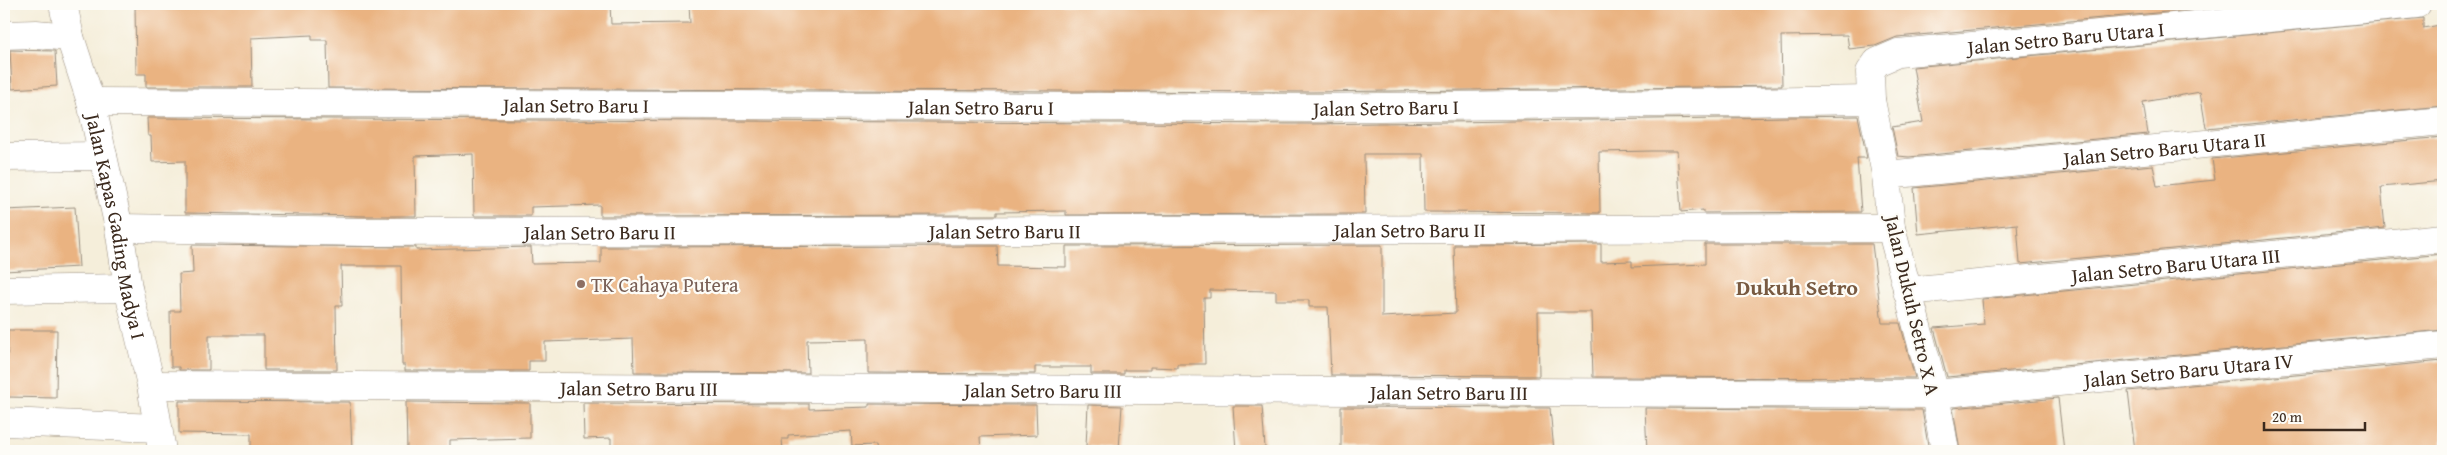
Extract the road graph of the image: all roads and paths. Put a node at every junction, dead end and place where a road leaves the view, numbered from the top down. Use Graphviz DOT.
graph roads {
  1 [pos="62,4"];
  2 [pos="2416,4"];
  3 [pos="4,35"];
  4 [pos="70,37"];
  5 [pos="1871,100"];
  6 [pos="91,102"];
  7 [pos="2443,121"];
  8 [pos="103,156"];
  9 [pos="4,158"];
  10 [pos="1886,175"];
  11 [pos="119,228"];
  12 [pos="1891,228"];
  13 [pos="2443,238"];
  14 [pos="128,288"];
  15 [pos="4,290"];
  16 [pos="1907,291"];
  17 [pos="2443,345"];
  18 [pos="151,385"];
  19 [pos="1934,394"];
  20 [pos="4,422"];
  21 [pos="160,439"];
  22 [pos="1945,451"];
  1 -- 4 [label="street, Jalan Kapas Gading Madya I"];
  2 -- 5 [label="street, Jalan Setro Baru Utara I"];
  3 -- 4 [label="street"];
  4 -- 6 [label="street, Jalan Kapas Gading Madya I"];
  5 -- 6 [label="street, Jalan Setro Baru I"];
  5 -- 10 [label="street, Jalan Dukuh Setro X A"];
  6 -- 8 [label="street, Jalan Kapas Gading Madya I"];
  7 -- 10 [label="street, Jalan Setro Baru Utara II"];
  8 -- 9 [label="street"];
  8 -- 11 [label="street, Jalan Kapas Gading Madya I"];
  10 -- 12 [label="street, Jalan Dukuh Setro X A"];
  11 -- 12 [label="street, Jalan Setro Baru II"];
  11 -- 14 [label="street, Jalan Kapas Gading Madya I"];
  12 -- 16 [label="street, Jalan Dukuh Setro X A"];
  13 -- 16 [label="street, Jalan Setro Baru Utara III"];
  14 -- 15 [label="street"];
  14 -- 18 [label="street, Jalan Kapas Gading Madya I"];
  16 -- 19 [label="street, Jalan Dukuh Setro X A"];
  17 -- 19 [label="street, Jalan Setro Baru Utara IV"];
  18 -- 19 [label="street, Jalan Setro Baru III"];
  18 -- 21 [label="street, Jalan Kapas Gading Madya I"];
  19 -- 22 [label="street, Jalan Dukuh Setro X A"];
  20 -- 21 [label="street"];
}
